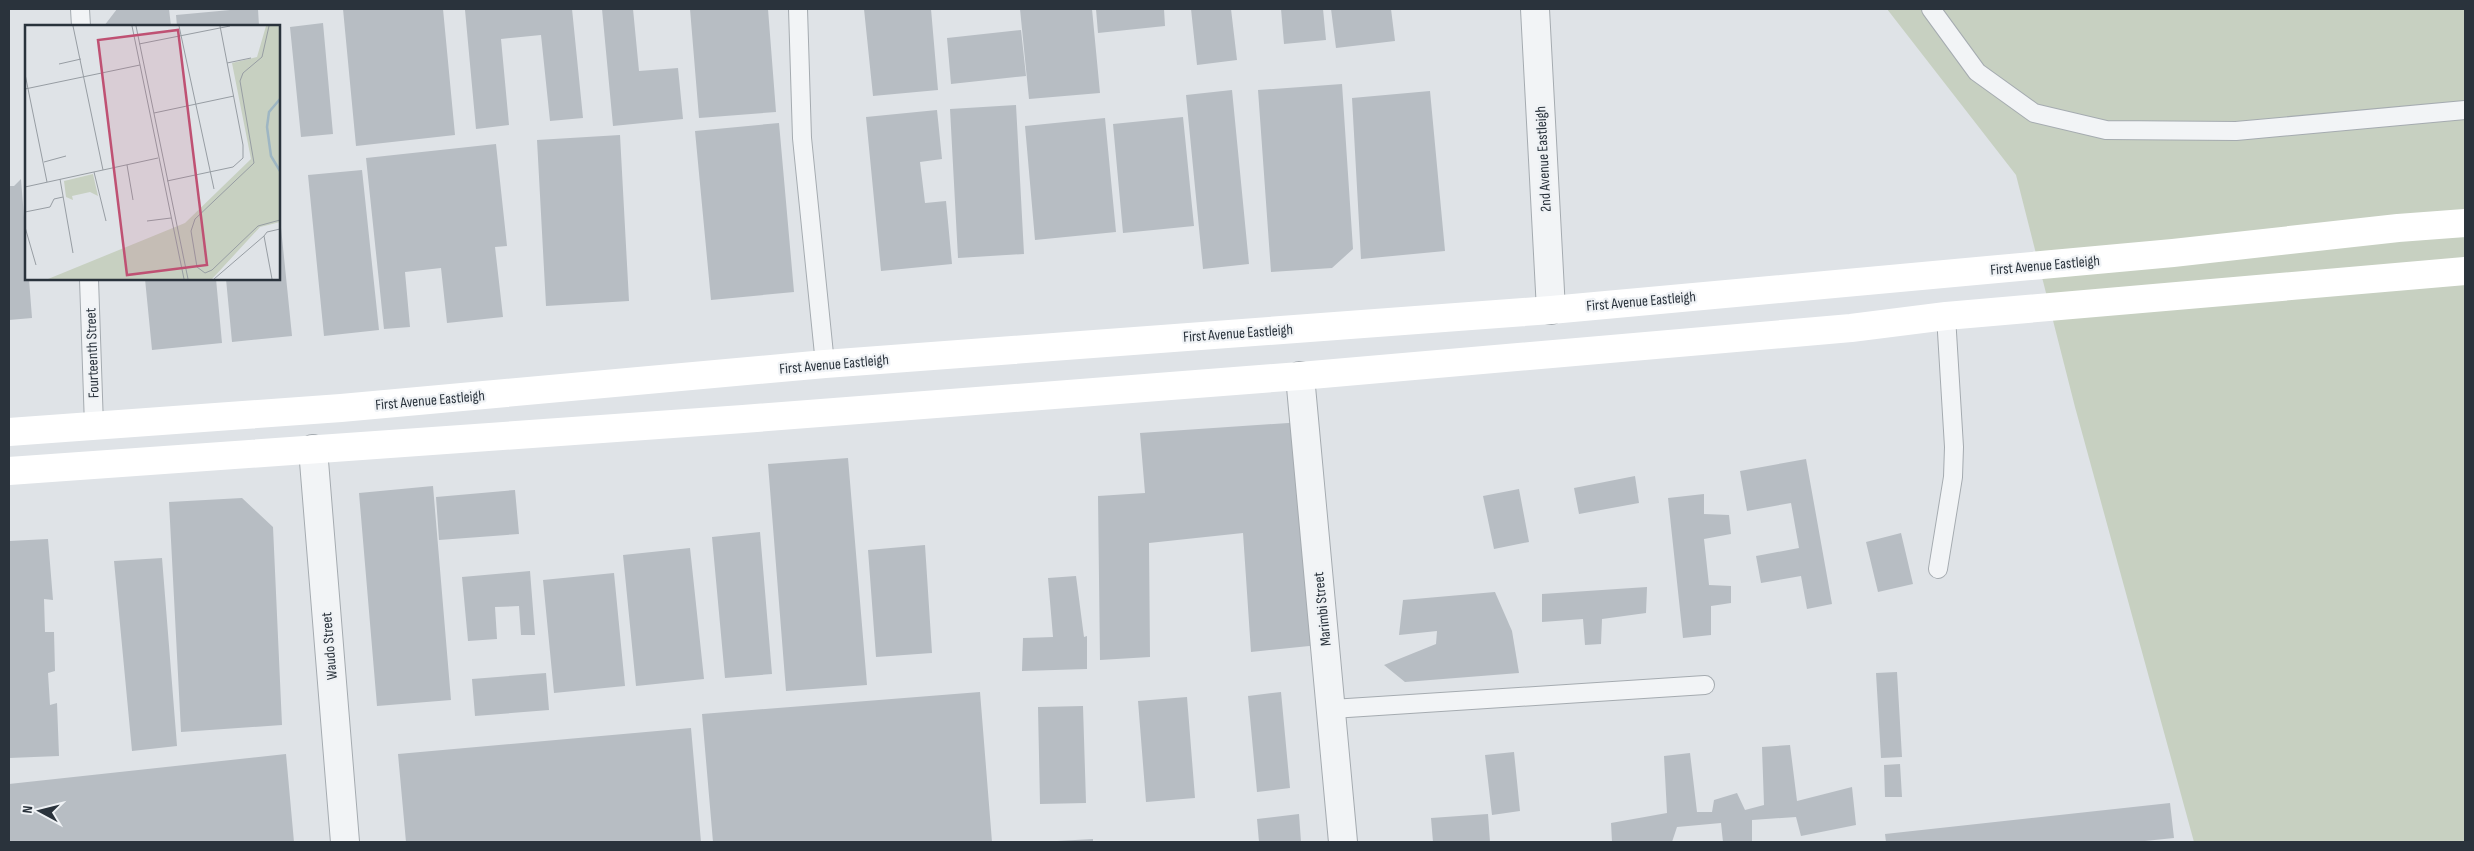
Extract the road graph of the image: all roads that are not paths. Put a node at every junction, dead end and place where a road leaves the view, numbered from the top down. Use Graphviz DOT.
graph roads {
  1 [pos="80,9"];
  2 [pos="798,9"];
  3 [pos="1535,9"];
  4 [pos="1931,9"];
  5 [pos="81,25"];
  6 [pos="2465,110"];
  7 [pos="2465,223"];
  8 [pos="2465,271"];
  9 [pos="89,280"];
  10 [pos="1552,310"];
  11 [pos="1946,316"];
  12 [pos="825,364"];
  13 [pos="1300,376"];
  14 [pos="94,426"];
  15 [pos="9,432"];
  16 [pos="313,449"];
  17 [pos="9,471"];
  18 [pos="1938,569"];
  19 [pos="1705,685"];
  20 [pos="1332,709"];
  21 [pos="345,842"];
  22 [pos="1343,842"];
  1 -- 5 [label="lane"];
  2 -- 12 [label="lane"];
  3 -- 10 [label="street, 2nd Avenue Eastleigh"];
  4 -- 6 [label="lane"];
  7 -- 10 [label="main road, First Avenue Eastleigh"];
  8 -- 11 [label="main road"];
  9 -- 14 [label="lane, Fourteenth Street"];
  10 -- 12 [label="main road, First Avenue Eastleigh"];
  11 -- 13 [label="main road"];
  11 -- 18 [label="lane"];
  12 -- 14 [label="main road, First Avenue Eastleigh"];
  13 -- 16 [label="main road"];
  13 -- 20 [label="street, Marimbi Street"];
  14 -- 15 [label="main road, First Avenue Eastleigh"];
  16 -- 17 [label="main road"];
  16 -- 21 [label="street, Waudo Street"];
  19 -- 20 [label="lane"];
  20 -- 22 [label="street, Marimbi Street"];
}
